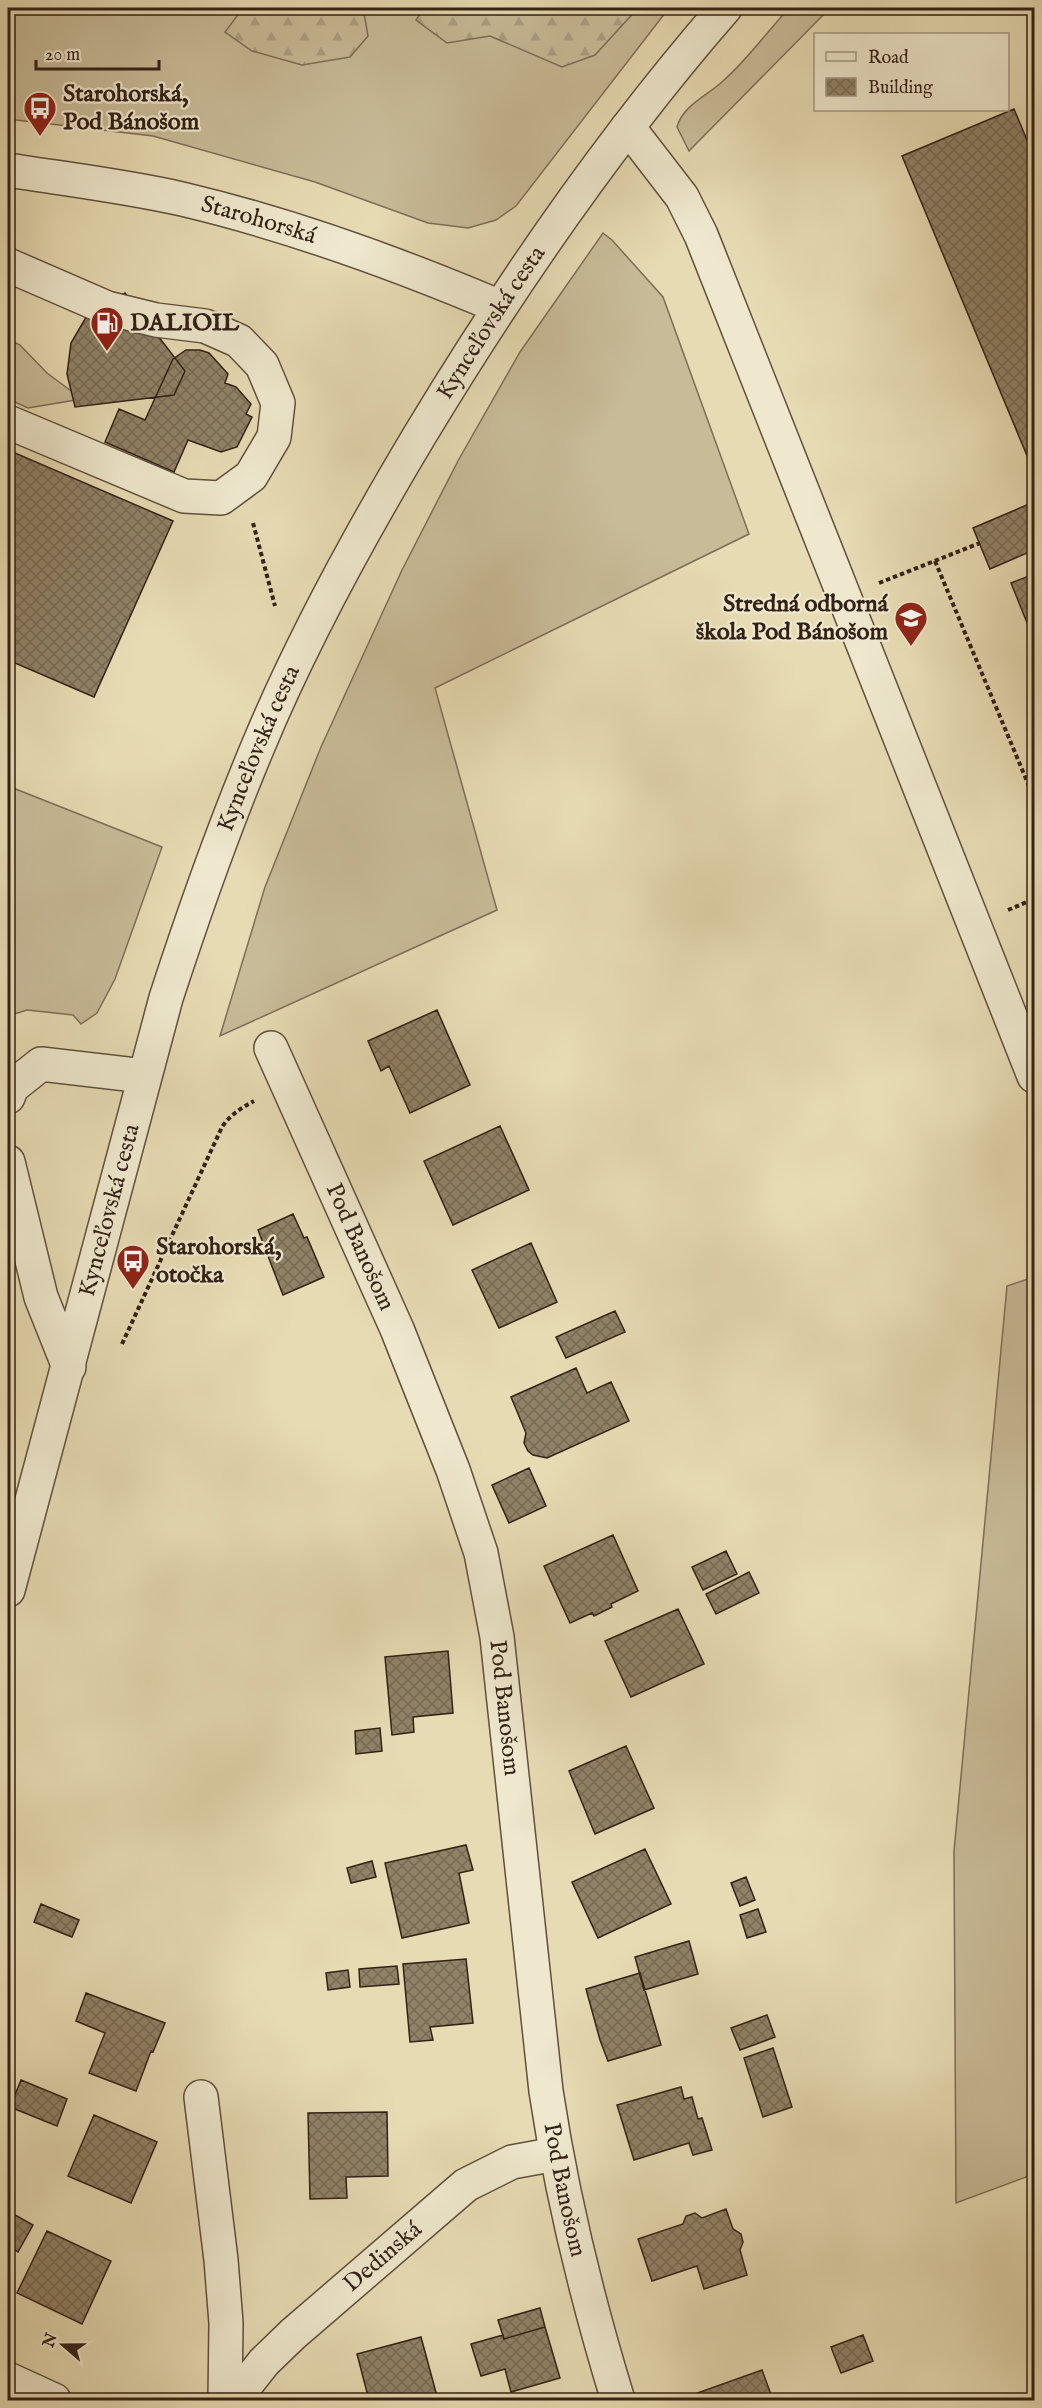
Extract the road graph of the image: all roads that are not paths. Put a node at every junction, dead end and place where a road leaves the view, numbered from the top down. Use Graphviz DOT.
graph roads {
  1 [pos="725,8"];
  2 [pos="628,127"];
  3 [pos="8,170"];
  4 [pos="8,265"];
  5 [pos="500,307"];
  6 [pos="8,422"];
  7 [pos="271,1048"];
  8 [pos="144,1076"];
  9 [pos="1035,1076"];
  10 [pos="8,1097"];
  11 [pos="8,1162"];
  12 [pos="69,1367"];
  13 [pos="8,1590"];
  14 [pos="201,2097"];
  15 [pos="556,2154"];
  16 [pos="8,2379"];
  17 [pos="54,2400"];
  18 [pos="225,2400"];
  19 [pos="234,2400"];
  20 [pos="618,2400"];
  1 -- 2 [label="street, Kynceľovská cesta"];
  2 -- 5 [label="street, Kynceľovská cesta"];
  2 -- 9 [label="street"];
  3 -- 5 [label="street, Starohorská"];
  4 -- 6 [label="street"];
  5 -- 8 [label="street, Kynceľovská cesta"];
  7 -- 15 [label="street, Pod Banošom"];
  8 -- 10 [label="street"];
  8 -- 12 [label="street, Kynceľovská cesta"];
  11 -- 12 [label="street"];
  12 -- 13 [label="street, Kynceľovská cesta"];
  14 -- 18 [label="street"];
  15 -- 19 [label="street, Dedinská"];
  15 -- 20 [label="street, Pod Banošom"];
  16 -- 17 [label="street"];
}
